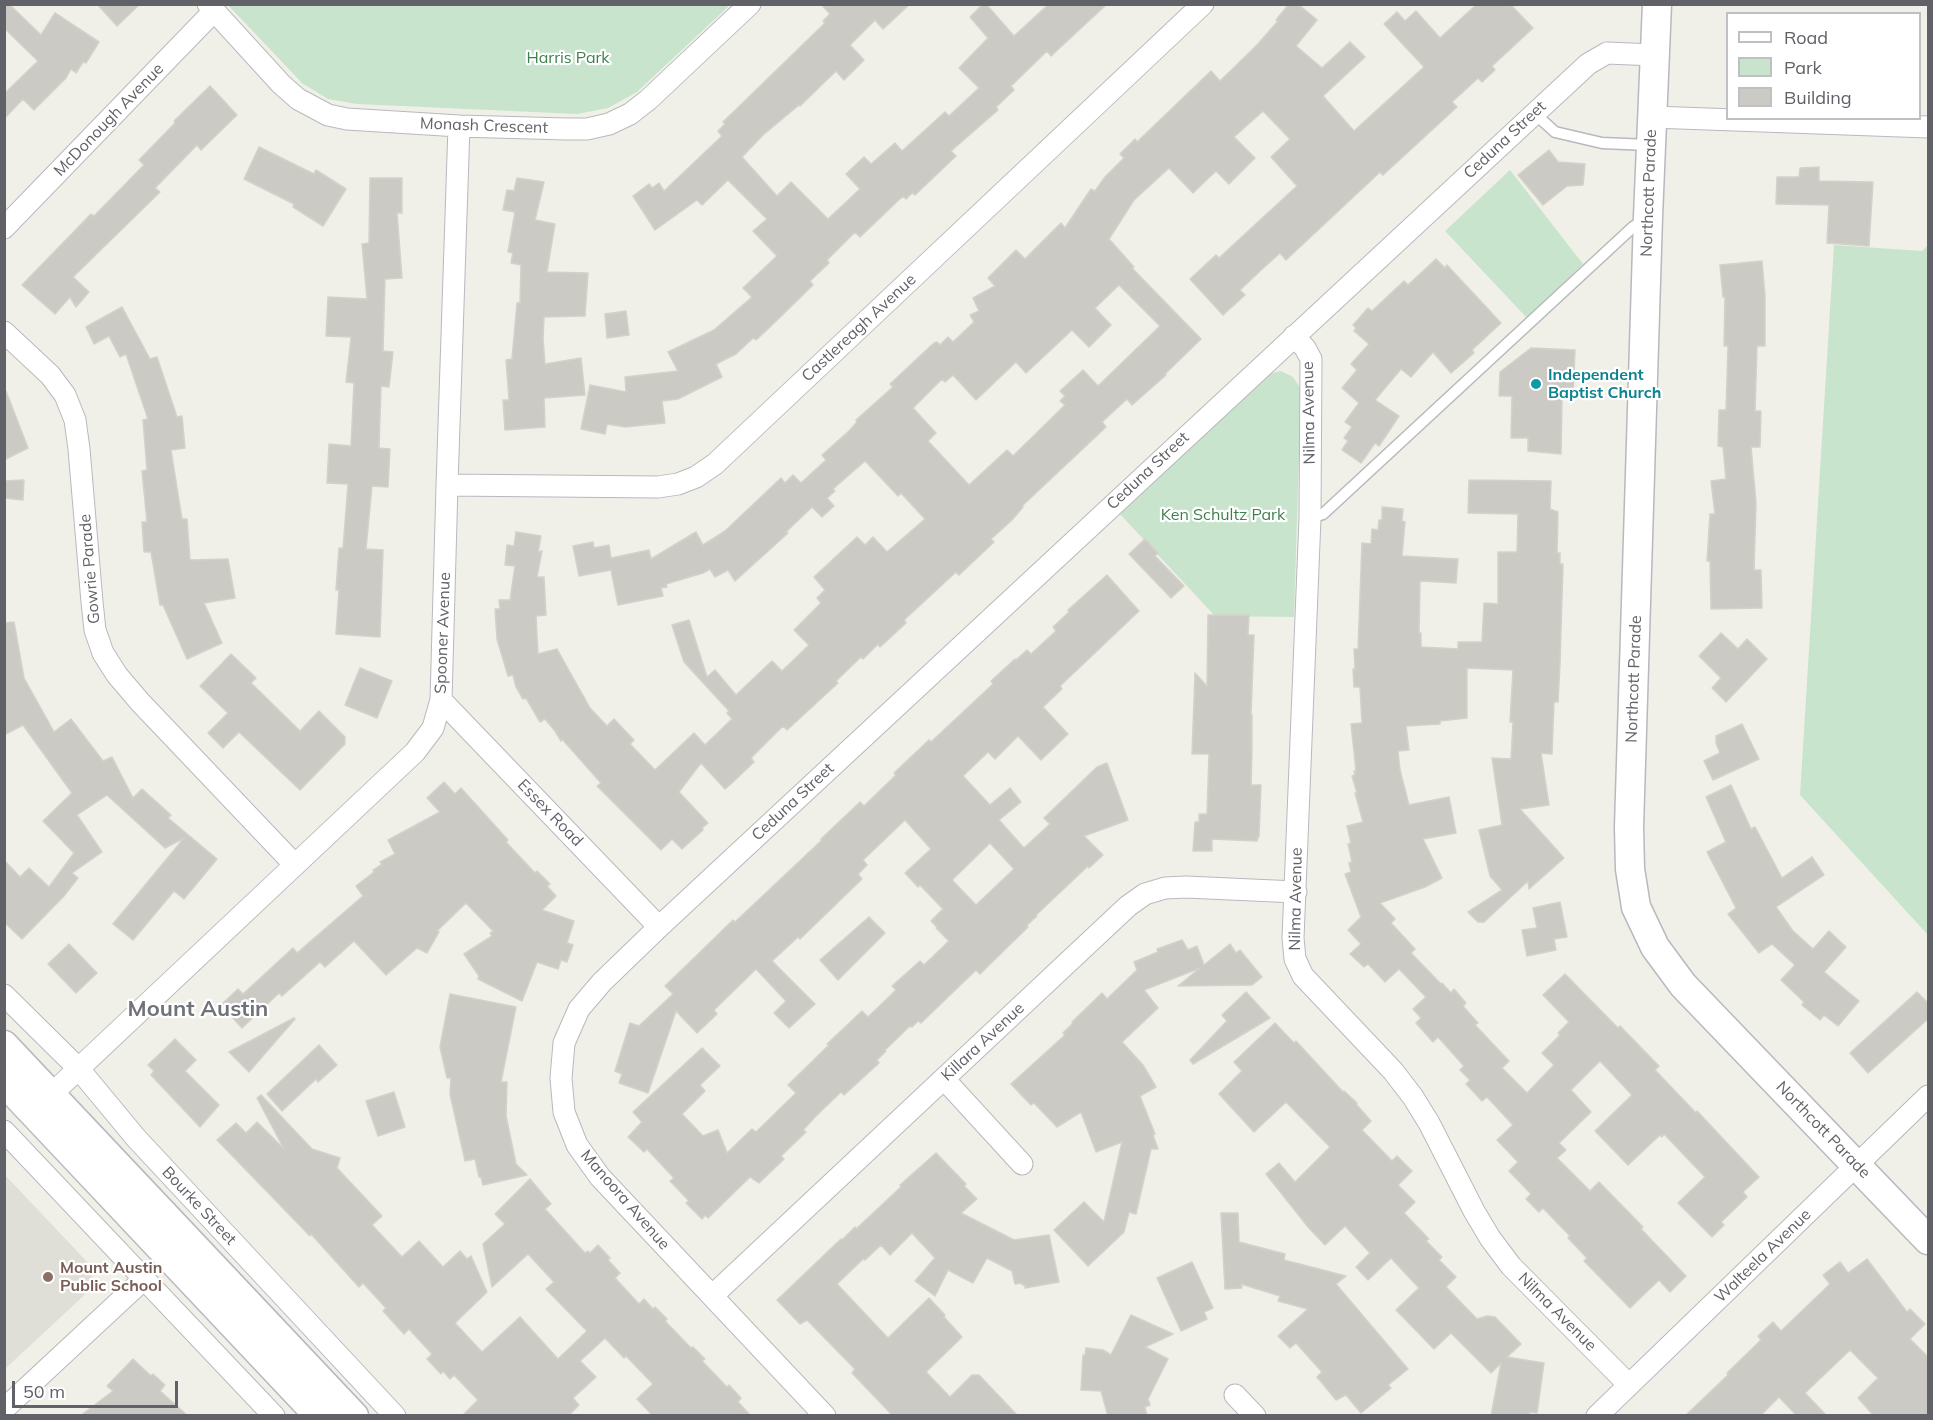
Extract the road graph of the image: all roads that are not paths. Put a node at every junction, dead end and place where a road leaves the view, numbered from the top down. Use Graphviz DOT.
graph roads {
  1 [pos="750,4"];
  2 [pos="1203,4"];
  3 [pos="1657,4"];
  4 [pos="211,8"];
  5 [pos="1655,56"];
  6 [pos="1534,113"];
  7 [pos="1652,117"];
  8 [pos="1726,120"];
  9 [pos="1735,120"];
  10 [pos="459,126"];
  11 [pos="1929,127"];
  12 [pos="1651,145"];
  13 [pos="1648,217"];
  14 [pos="4,228"];
  15 [pos="4,332"];
  16 [pos="1294,336"];
  17 [pos="447,485"];
  18 [pos="1310,518"];
  19 [pos="441,700"];
  20 [pos="295,866"];
  21 [pos="1296,892"];
  22 [pos="659,927"];
  23 [pos="4,995"];
  24 [pos="4,1045"];
  25 [pos="78,1068"];
  26 [pos="944,1079"];
  27 [pos="4,1082"];
  28 [pos="1929,1096"];
  29 [pos="42,1102"];
  30 [pos="4,1131"];
  31 [pos="1022,1164"];
  32 [pos="1857,1165"];
  33 [pos="1929,1240"];
  34 [pos="145,1278"];
  35 [pos="712,1296"];
  36 [pos="1628,1384"];
  37 [pos="1235,1395"];
  38 [pos="4,1409"];
  39 [pos="274,1416"];
  40 [pos="319,1416"];
  41 [pos="354,1416"];
  42 [pos="395,1416"];
  43 [pos="825,1416"];
  44 [pos="1255,1416"];
  45 [pos="1597,1416"];
  1 -- 10 [label="street, Monash Crescent"];
  2 -- 17 [label="street, Castlereagh Avenue"];
  3 -- 5 [label="street, Northcott Parade"];
  4 -- 10 [label="street, Monash Crescent"];
  4 -- 14 [label="street, McDonough Avenue"];
  5 -- 6 [label="street, Ceduna Street"];
  5 -- 7 [label="street, Northcott Parade"];
  6 -- 12 [label="lane"];
  6 -- 16 [label="street, Ceduna Street"];
  7 -- 8 [label="street"];
  7 -- 12 [label="street, Northcott Parade"];
  9 -- 11 [label="street"];
  10 -- 17 [label="street, Spooner Avenue"];
  12 -- 13 [label="street, Northcott Parade"];
  13 -- 18 [label="lane"];
  13 -- 32 [label="street, Northcott Parade"];
  15 -- 20 [label="street, Gowrie Parade"];
  16 -- 18 [label="street, Nilma Avenue"];
  16 -- 22 [label="street, Ceduna Street"];
  17 -- 19 [label="street, Spooner Avenue"];
  18 -- 21 [label="street, Nilma Avenue"];
  19 -- 20 [label="street, Spooner Avenue"];
  19 -- 22 [label="street, Essex Road"];
  20 -- 25 [label="street, Spooner Avenue"];
  21 -- 26 [label="street, Killara Avenue"];
  21 -- 36 [label="street, Nilma Avenue"];
  22 -- 35 [label="street, Manoora Avenue"];
  23 -- 25 [label="street, Bourke Street"];
  24 -- 29 [label="street, Bourke Street"];
  25 -- 29 [label="street, Spooner Avenue"];
  25 -- 42 [label="street, Bourke Street"];
  26 -- 31 [label="street"];
  26 -- 35 [label="street, Killara Avenue"];
  27 -- 29 [label="street, Bourke Street"];
  28 -- 32 [label="street, Walteela Avenue"];
  29 -- 40 [label="street, Bourke Street"];
  29 -- 41 [label="street, Bourke Street"];
  30 -- 34 [label="street"];
  32 -- 33 [label="street, Northcott Parade"];
  32 -- 36 [label="street, Walteela Avenue"];
  34 -- 38 [label="street"];
  34 -- 39 [label="street"];
  35 -- 43 [label="street, Manoora Avenue"];
  36 -- 45 [label="street, Walteela Avenue"];
  37 -- 44 [label="street"];
}
